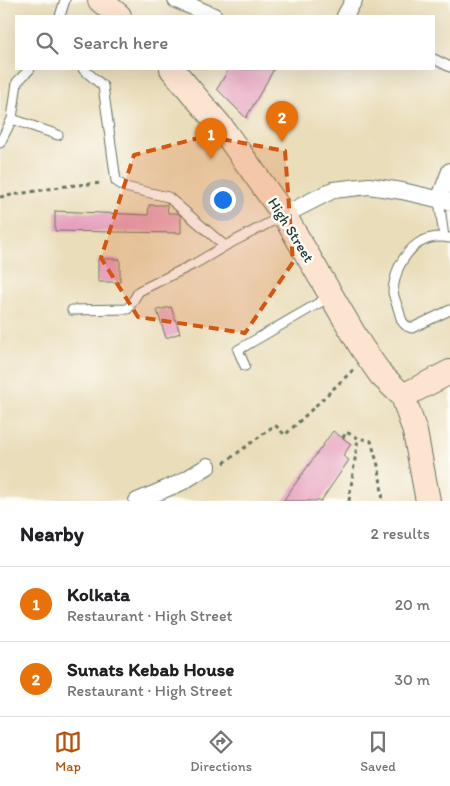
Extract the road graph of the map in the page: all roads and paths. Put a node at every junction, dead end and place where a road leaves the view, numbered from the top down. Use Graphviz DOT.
graph roads {
  1 [pos="65,0"];
  2 [pos="176,0"];
  3 [pos="354,0"];
  4 [pos="60,15"];
  5 [pos="212,15"];
  6 [pos="346,15"];
  7 [pos="435,60"];
  8 [pos="450,67"];
  9 [pos="29,70"];
  10 [pos="84,70"];
  11 [pos="173,70"];
  12 [pos="12,119"];
  13 [pos="58,136"];
  14 [pos="0,143"];
  15 [pos="450,171"];
  16 [pos="116,181"];
  17 [pos="0,197"];
  18 [pos="445,201"];
  19 [pos="284,215"];
  20 [pos="447,237"];
  21 [pos="225,246"];
  22 [pos="332,296"];
  23 [pos="72,310"];
  24 [pos="450,310"];
  25 [pos="367,356"];
  26 [pos="245,366"];
  27 [pos="450,372"];
  28 [pos="403,396"];
  29 [pos="343,438"];
  30 [pos="358,438"];
  31 [pos="208,466"];
  32 [pos="137,501"];
  33 [pos="349,501"];
  34 [pos="383,501"];
  35 [pos="428,501"];
  1 -- 4 [label="lane"];
  2 -- 5 [label="street"];
  3 -- 6 [label="street"];
  7 -- 8 [label="lane"];
  9 -- 12 [label="lane"];
  10 -- 16 [label="lane"];
  11 -- 19 [label="street, High Street"];
  12 -- 13 [label="lane"];
  12 -- 14 [label="lane"];
  15 -- 18 [label="street"];
  16 -- 17 [label="path"];
  16 -- 21 [label="lane"];
  18 -- 19 [label="street"];
  18 -- 20 [label="lane"];
  19 -- 21 [label="lane"];
  19 -- 22 [label="street, High Street"];
  20 -- 24 [label="lane"];
  21 -- 23 [label="lane"];
  22 -- 25 [label="street, High Street"];
  22 -- 26 [label="lane"];
  25 -- 28 [label="street, High Street"];
  25 -- 31 [label="path"];
  27 -- 28 [label="street"];
  28 -- 35 [label="street"];
  29 -- 30 [label="path"];
  30 -- 33 [label="path"];
  30 -- 34 [label="path"];
  31 -- 32 [label="street"];
}
